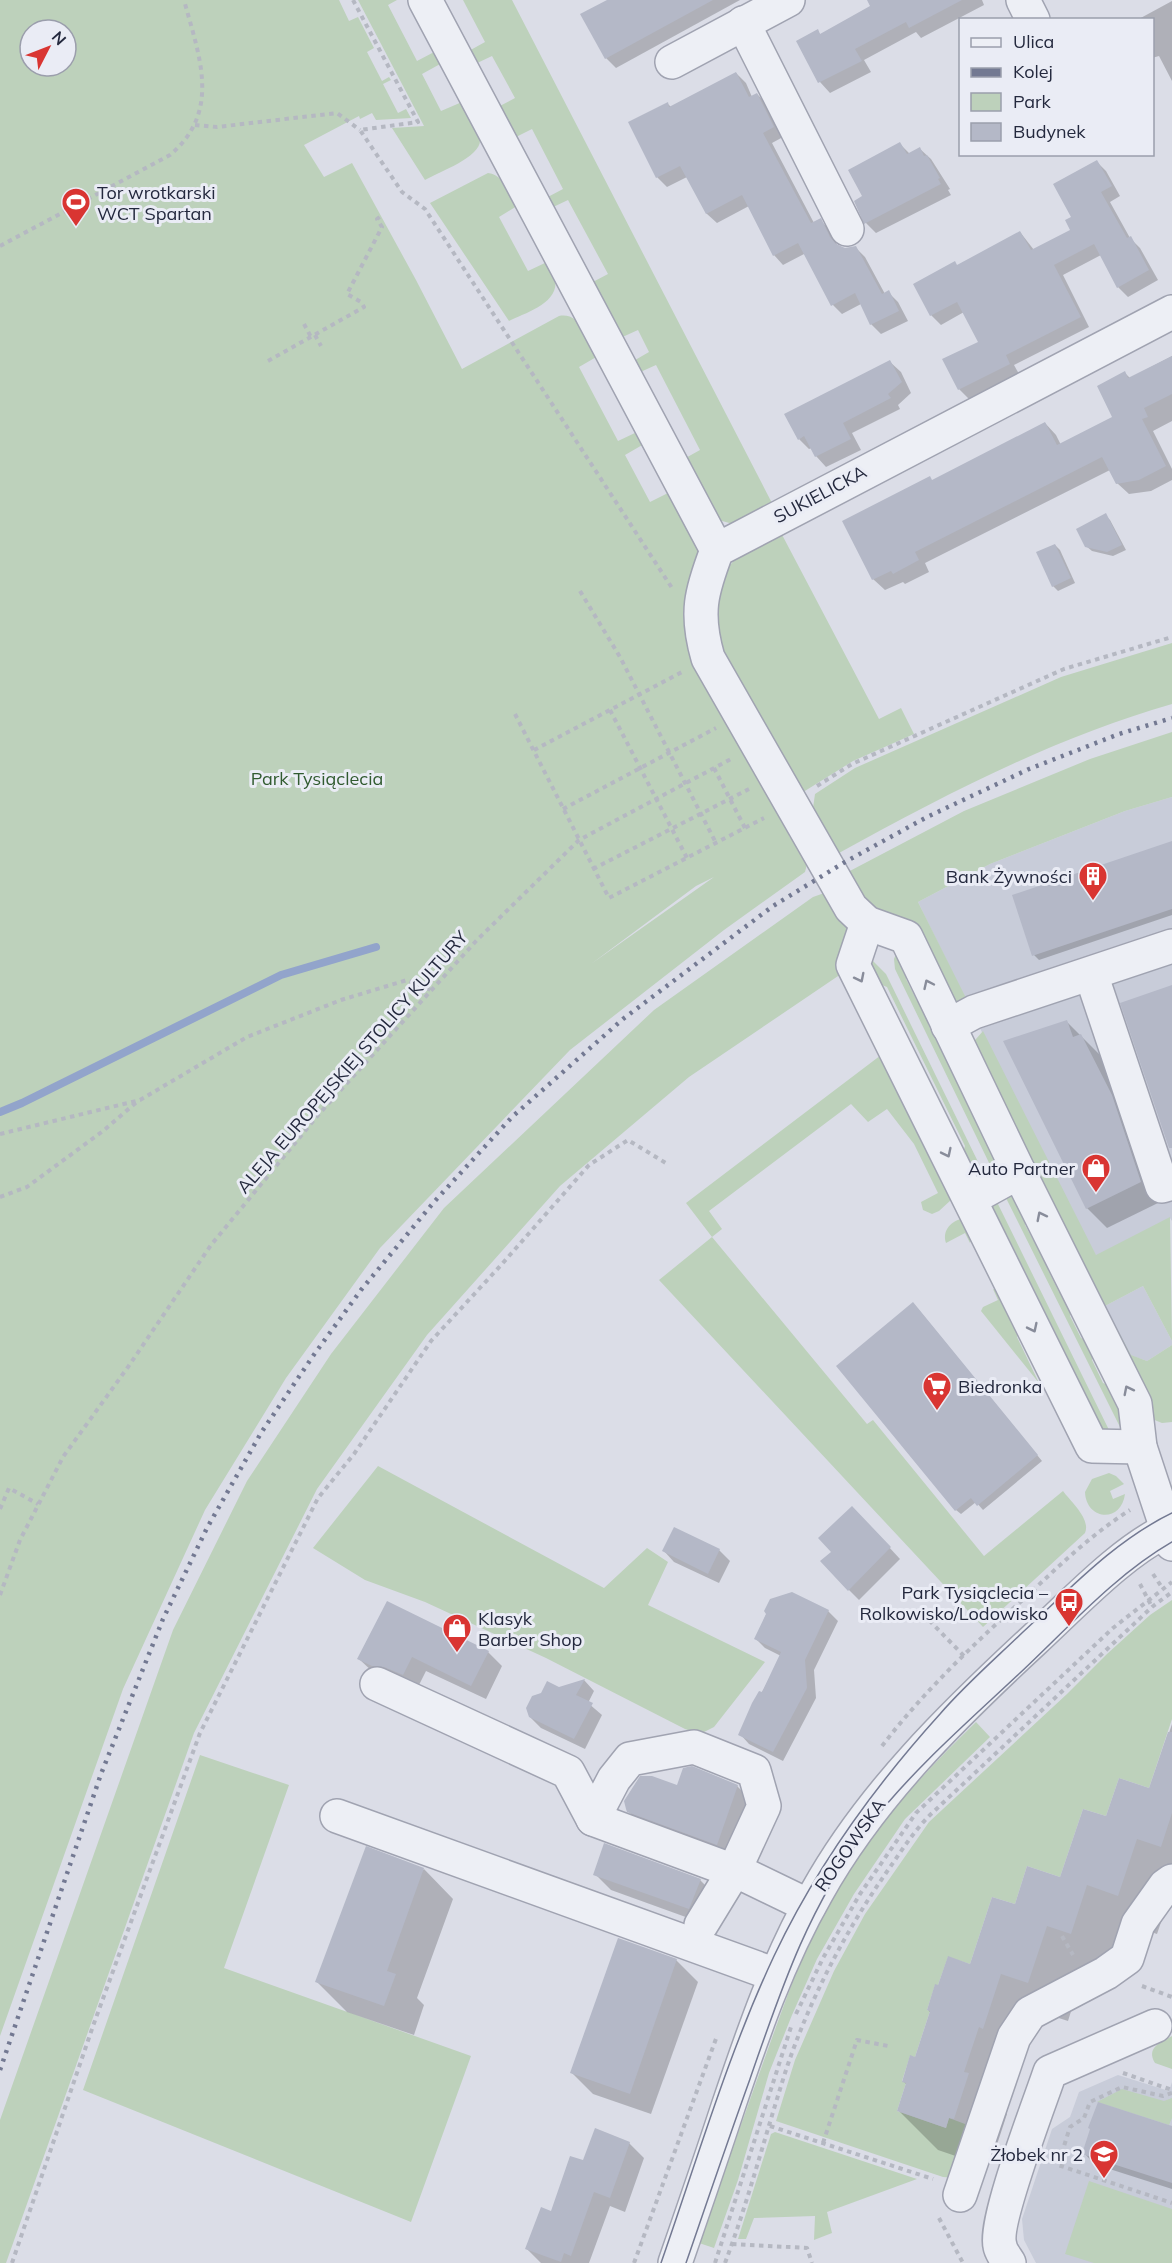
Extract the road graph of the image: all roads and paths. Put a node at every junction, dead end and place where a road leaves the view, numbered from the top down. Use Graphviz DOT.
graph roads {
  1 [pos="184,0"];
  2 [pos="353,0"];
  3 [pos="425,0"];
  4 [pos="788,0"];
  5 [pos="1023,0"];
  6 [pos="1032,18"];
  7 [pos="742,23"];
  8 [pos="672,62"];
  9 [pos="195,125"];
  10 [pos="360,130"];
  11 [pos="381,216"];
  12 [pos="847,229"];
  13 [pos="0,246"];
  14 [pos="1172,312"];
  15 [pos="304,324"];
  16 [pos="313,336"];
  17 [pos="321,346"];
  18 [pos="268,362"];
  19 [pos="717,550"];
  20 [pos="580,591"];
  21 [pos="700,609"];
  22 [pos="1172,637"];
  23 [pos="708,658"];
  24 [pos="640,694"];
  25 [pos="610,710"];
  26 [pos="515,714"];
  27 [pos="740,715"];
  28 [pos="758,744"];
  29 [pos="534,750"];
  30 [pos="670,753"];
  31 [pos="714,768"];
  32 [pos="641,769"];
  33 [pos="685,783"];
  34 [pos="784,789"];
  35 [pos="730,798"];
  36 [pos="656,799"];
  37 [pos="563,809"];
  38 [pos="701,814"];
  39 [pos="745,828"];
  40 [pos="672,829"];
  41 [pos="579,840"];
  42 [pos="716,843"];
  43 [pos="687,858"];
  44 [pos="594,868"];
  45 [pos="867,923"];
  46 [pos="1172,946"];
  47 [pos="1090,974"];
  48 [pos="431,990"];
  49 [pos="948,1026"];
  50 [pos="140,1100"];
  51 [pos="0,1134"];
  52 [pos="669,1165"];
  53 [pos="1019,1172"];
  54 [pos="1172,1183"];
  55 [pos="0,1197"];
  56 [pos="970,1199"];
  57 [pos="1140,1447"];
  58 [pos="38,1504"];
  59 [pos="0,1509"];
  60 [pos="1170,1534"];
  61 [pos="1149,1569"];
  62 [pos="1137,1580"];
  63 [pos="1172,1582"];
  64 [pos="1163,1588"];
  65 [pos="1172,1592"];
  66 [pos="0,1595"];
  67 [pos="1147,1599"];
  68 [pos="1152,1607"];
  69 [pos="923,1614"];
  70 [pos="964,1656"];
  71 [pos="376,1684"];
  72 [pos="337,1816"];
  73 [pos="593,1819"];
  74 [pos="734,1871"];
  75 [pos="1172,1881"];
  76 [pos="809,1906"];
  77 [pos="701,1925"];
  78 [pos="776,1975"];
  79 [pos="1155,2026"];
  80 [pos="888,2046"];
  81 [pos="1118,2071"];
  82 [pos="1172,2092"];
  83 [pos="770,2126"];
  84 [pos="822,2143"];
  85 [pos="953,2199"];
  86 [pos="1172,2203"];
  87 [pos="732,2244"];
  88 [pos="12,2263"];
  89 [pos="675,2263"];
  90 [pos="715,2263"];
  91 [pos="725,2263"];
  92 [pos="812,2263"];
  93 [pos="963,2263"];
  94 [pos="1008,2263"];
  1 -- 9 [label="path"];
  2 -- 10 [label="path"];
  3 -- 19 [label="street"];
  4 -- 7 [label="street"];
  5 -- 6 [label="street"];
  7 -- 8 [label="street"];
  7 -- 12 [label="street"];
  9 -- 10 [label="path"];
  9 -- 13 [label="path"];
  10 -- 21 [label="path"];
  11 -- 16 [label="path"];
  14 -- 19 [label="street, SUKIELICKA"];
  15 -- 16 [label="path"];
  16 -- 17 [label="path"];
  16 -- 18 [label="path"];
  19 -- 21 [label="street"];
  20 -- 24 [label="path"];
  21 -- 23 [label="street"];
  22 -- 34 [label="path"];
  23 -- 24 [label="path"];
  23 -- 27 [label="street"];
  24 -- 25 [label="path"];
  24 -- 30 [label="path"];
  25 -- 29 [label="path"];
  25 -- 32 [label="path"];
  26 -- 29 [label="path"];
  27 -- 28 [label="street"];
  27 -- 30 [label="path"];
  28 -- 31 [label="path, ALEJA EUROPEJSKIEJ STOLICY KULTURY"];
  28 -- 34 [label="street"];
  29 -- 37 [label="path"];
  30 -- 32 [label="path"];
  30 -- 33 [label="path"];
  31 -- 33 [label="path, ALEJA EUROPEJSKIEJ STOLICY KULTURY"];
  31 -- 35 [label="path"];
  32 -- 36 [label="path"];
  32 -- 37 [label="path"];
  33 -- 36 [label="path, ALEJA EUROPEJSKIEJ STOLICY KULTURY"];
  33 -- 38 [label="path"];
  34 -- 35 [label="path"];
  34 -- 39 [label="path"];
  34 -- 45 [label="street"];
  35 -- 38 [label="path"];
  35 -- 39 [label="path"];
  36 -- 40 [label="path"];
  36 -- 41 [label="path, ALEJA EUROPEJSKIEJ STOLICY KULTURY"];
  37 -- 41 [label="path"];
  38 -- 40 [label="path"];
  38 -- 42 [label="path"];
  39 -- 42 [label="path"];
  40 -- 43 [label="path"];
  40 -- 44 [label="path"];
  41 -- 44 [label="path"];
  41 -- 48 [label="path, ALEJA EUROPEJSKIEJ STOLICY KULTURY"];
  42 -- 43 [label="path"];
  43 -- 44 [label="path"];
  49 -- 45 [label="street, one-way"];
  45 -- 56 [label="street, one-way"];
  46 -- 47 [label="street"];
  47 -- 49 [label="street"];
  47 -- 54 [label="street"];
  48 -- 50 [label="path"];
  48 -- 58 [label="path, ALEJA EUROPEJSKIEJ STOLICY KULTURY"];
  49 -- 53 [label="street"];
  50 -- 51 [label="path"];
  50 -- 55 [label="path"];
  52 -- 88 [label="path"];
  53 -- 56 [label="street"];
  57 -- 53 [label="street, one-way"];
  56 -- 57 [label="street, one-way"];
  57 -- 60 [label="street"];
  58 -- 59 [label="path"];
  58 -- 66 [label="path, ALEJA EUROPEJSKIEJ STOLICY KULTURY"];
  60 -- 76 [label="street, ROGOWSKA"];
  61 -- 64 [label="path"];
  62 -- 67 [label="path"];
  63 -- 64 [label="path"];
  64 -- 67 [label="path"];
  65 -- 68 [label="path"];
  67 -- 68 [label="path"];
  67 -- 90 [label="path"];
  68 -- 83 [label="path"];
  69 -- 70 [label="path"];
  71 -- 73 [label="street"];
  72 -- 78 [label="street"];
  73 -- 74 [label="street"];
  73 -- 74 [label="street"];
  74 -- 76 [label="street"];
  74 -- 77 [label="street"];
  75 -- 85 [label="street"];
  76 -- 78 [label="street, ROGOWSKA"];
  78 -- 89 [label="street, ROGOWSKA"];
  79 -- 94 [label="street"];
  80 -- 84 [label="path"];
  81 -- 82 [label="path"];
  82 -- 86 [label="path"];
  83 -- 84 [label="path"];
  83 -- 87 [label="path"];
  84 -- 85 [label="path"];
  85 -- 93 [label="path"];
  87 -- 91 [label="path"];
  87 -- 92 [label="path"];
}
